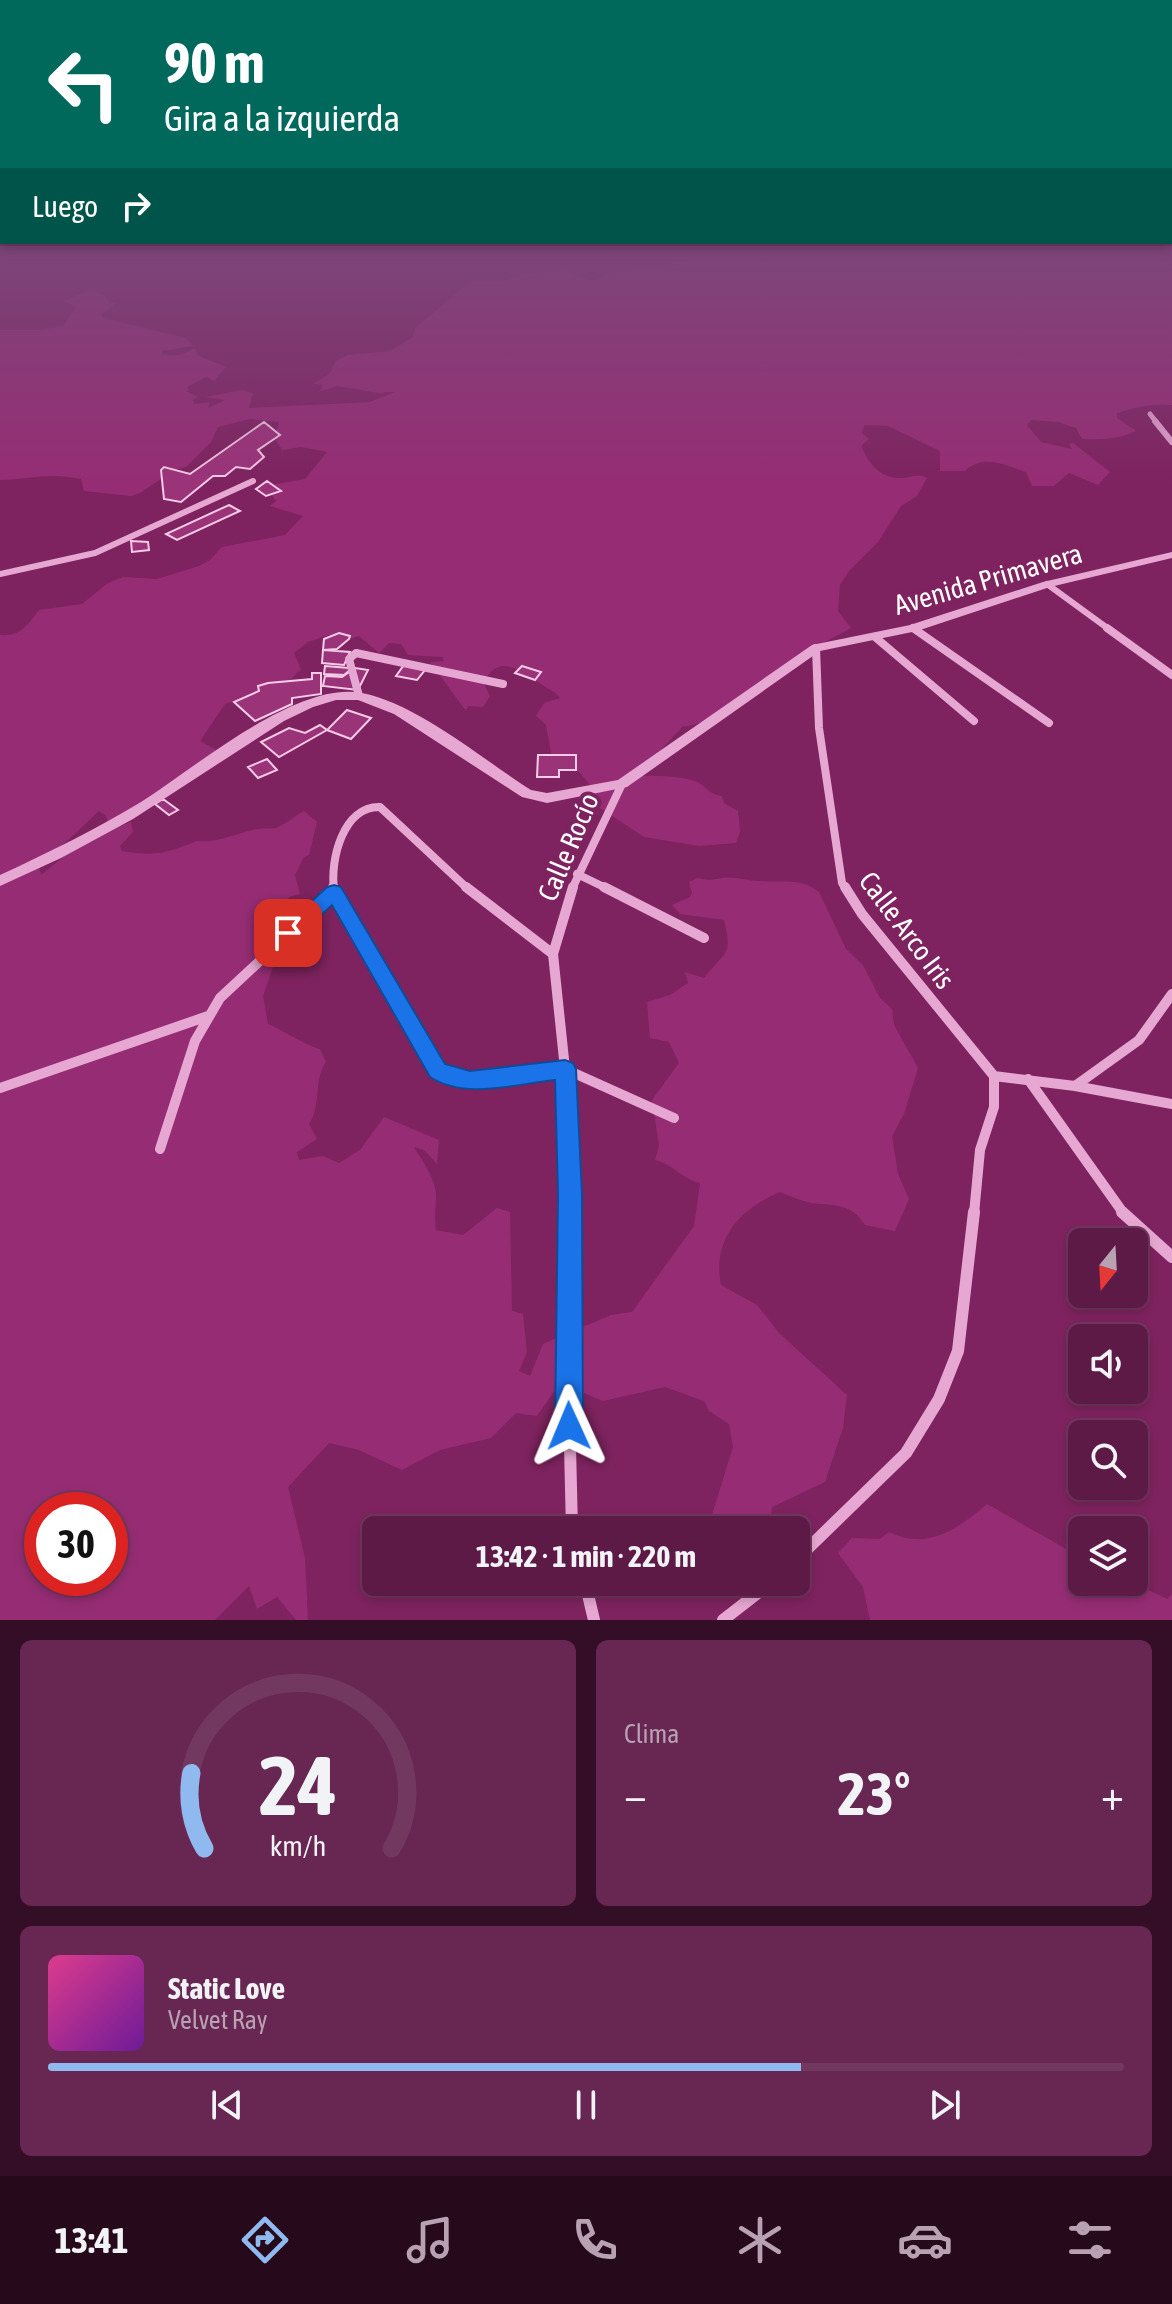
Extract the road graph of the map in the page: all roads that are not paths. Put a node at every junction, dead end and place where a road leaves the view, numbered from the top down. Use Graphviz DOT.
graph roads {
  1 [pos="1150,414"];
  2 [pos="1172,442"];
  3 [pos="253,481"];
  4 [pos="1172,555"];
  5 [pos="0,574"];
  6 [pos="1047,584"];
  7 [pos="913,628"];
  8 [pos="875,637"];
  9 [pos="816,648"];
  10 [pos="1172,675"];
  11 [pos="503,684"];
  12 [pos="359,696"];
  13 [pos="974,721"];
  14 [pos="1049,723"];
  15 [pos="622,784"];
  16 [pos="577,874"];
  17 [pos="0,881"];
  18 [pos="334,892"];
  19 [pos="704,938"];
  20 [pos="553,954"];
  21 [pos="1172,994"];
  22 [pos="208,1015"];
  23 [pos="565,1069"];
  24 [pos="994,1076"];
  25 [pos="1028,1079"];
  26 [pos="1075,1086"];
  27 [pos="0,1088"];
  28 [pos="1172,1104"];
  29 [pos="674,1118"];
  30 [pos="160,1149"];
  31 [pos="1172,1257"];
  32 [pos="572,1516"];
  33 [pos="810,1546"];
  34 [pos="588,1596"];
  35 [pos="754,1596"];
  36 [pos="594,1620"];
  37 [pos="723,1620"];
  1 -- 2 [label="street"];
  3 -- 5 [label="street"];
  4 -- 6 [label="street, Avenida Primavera"];
  6 -- 7 [label="street, Avenida Primavera"];
  6 -- 10 [label="street"];
  7 -- 8 [label="street, Avenida Primavera"];
  7 -- 14 [label="street"];
  8 -- 9 [label="street, Avenida Primavera"];
  8 -- 13 [label="street"];
  9 -- 15 [label="street, Calle Rocío"];
  9 -- 24 [label="street, Calle Arco Iris"];
  11 -- 12 [label="street"];
  12 -- 15 [label="street"];
  12 -- 17 [label="street"];
  15 -- 16 [label="street, Calle Rocío"];
  16 -- 19 [label="street"];
  16 -- 20 [label="street, Calle Rocío"];
  18 -- 20 [label="street"];
  18 -- 22 [label="street"];
  18 -- 23 [label="street"];
  20 -- 23 [label="street, Calle Rocío"];
  21 -- 26 [label="street"];
  22 -- 27 [label="street"];
  22 -- 30 [label="street"];
  23 -- 29 [label="street"];
  23 -- 32 [label="street, Calle Rocío"];
  24 -- 25 [label="street"];
  24 -- 33 [label="street"];
  25 -- 26 [label="street"];
  25 -- 31 [label="street"];
  26 -- 28 [label="street"];
  34 -- 36 [label="street"];
  35 -- 37 [label="street"];
}
